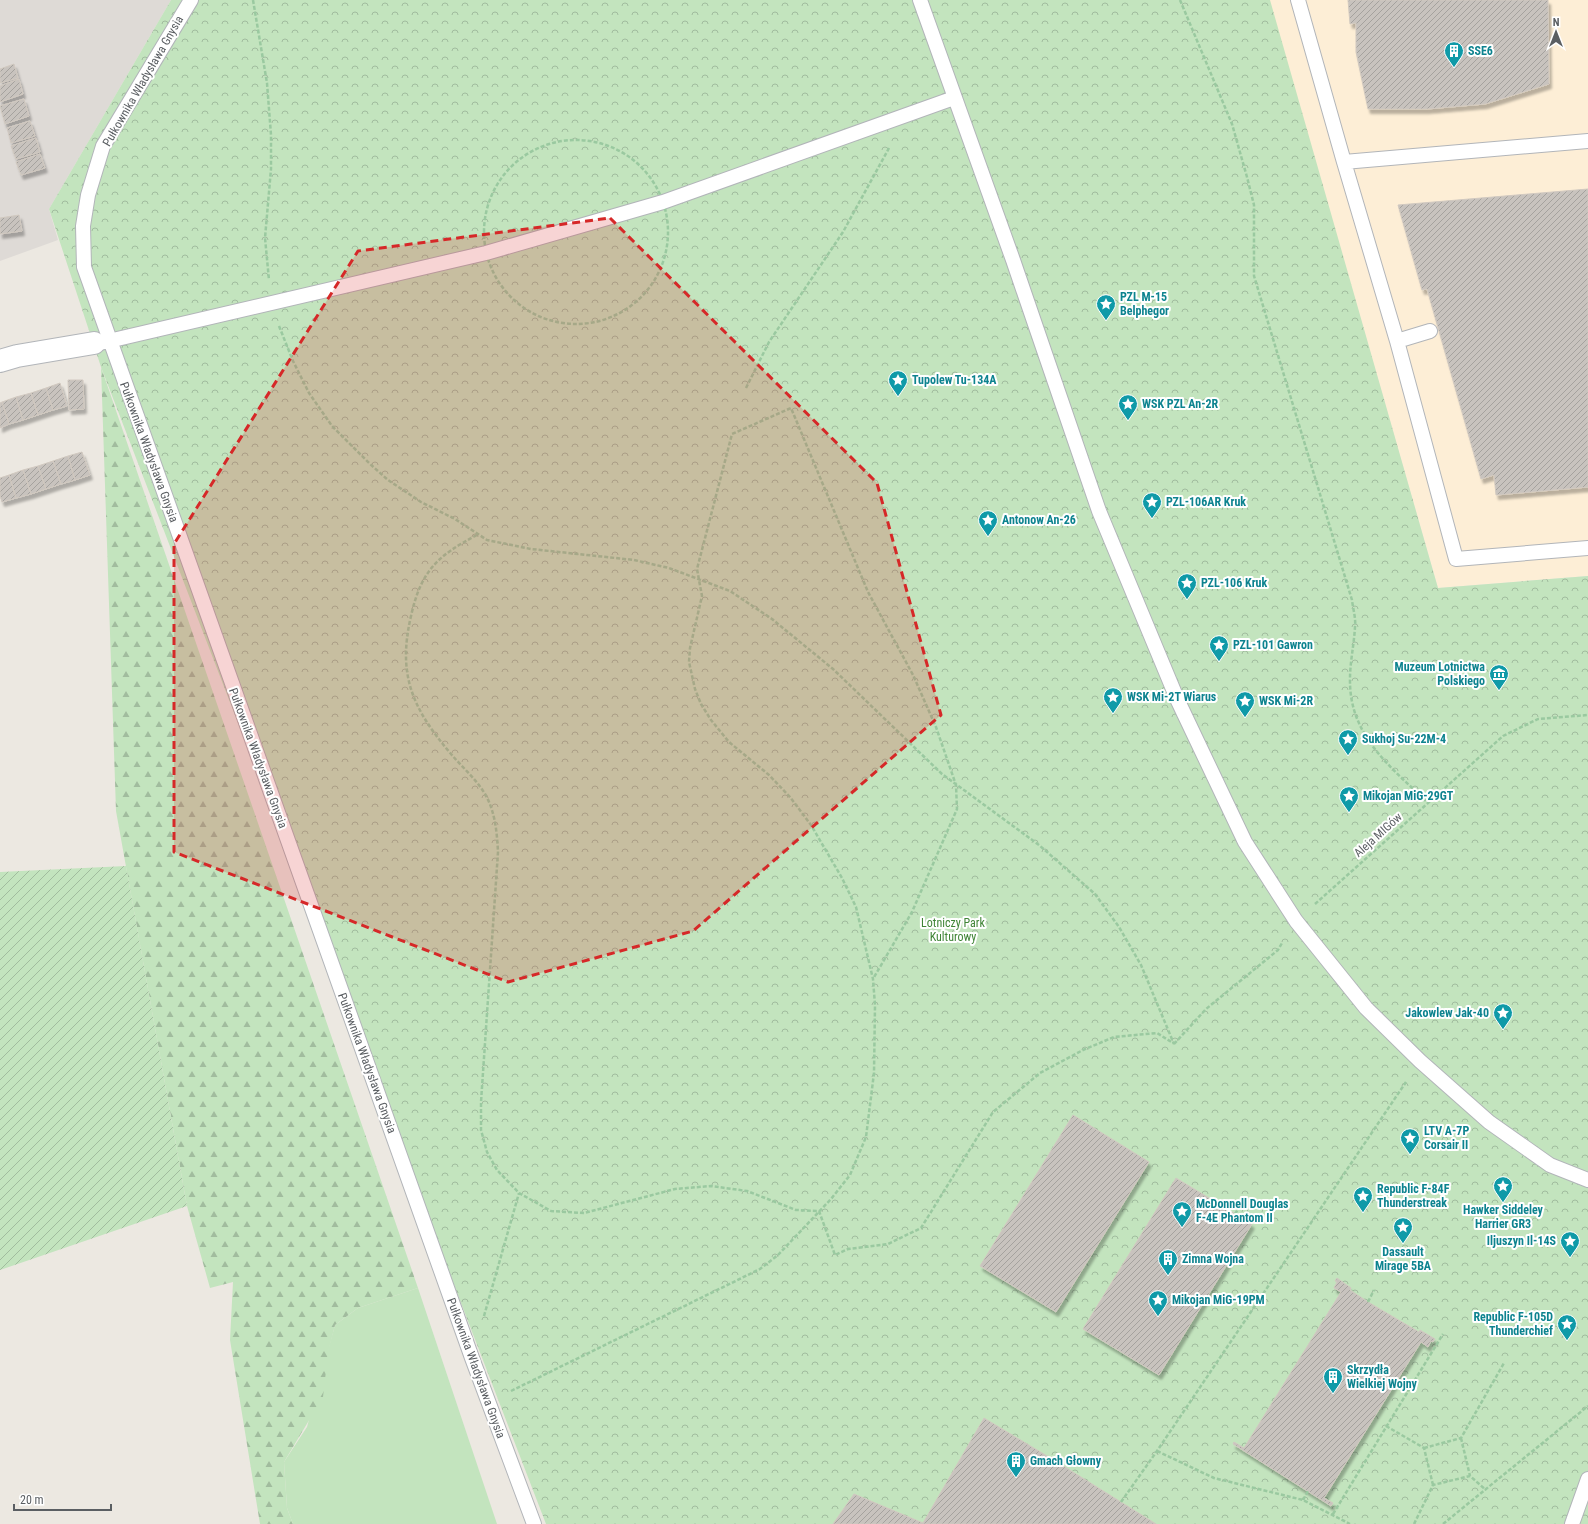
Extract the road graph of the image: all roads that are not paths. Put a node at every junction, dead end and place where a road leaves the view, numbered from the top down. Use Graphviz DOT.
graph roads {
  1 [pos="191,0"];
  2 [pos="920,0"];
  3 [pos="1298,0"];
  4 [pos="954,98"];
  5 [pos="1588,141"];
  6 [pos="1344,162"];
  7 [pos="1430,331"];
  8 [pos="1397,341"];
  9 [pos="102,342"];
  10 [pos="0,361"];
  11 [pos="1588,548"];
  12 [pos="1588,1180"];
  13 [pos="1588,1479"];
  14 [pos="534,1524"];
  15 [pos="1572,1524"];
  1 -- 9 [label="lane, Pułkownika Władysława Gnysia"];
  2 -- 4 [label="lane"];
  3 -- 6 [label="lane"];
  4 -- 9 [label="lane"];
  4 -- 12 [label="lane"];
  5 -- 6 [label="lane"];
  6 -- 8 [label="lane"];
  7 -- 8 [label="lane"];
  8 -- 11 [label="lane"];
  9 -- 10 [label="street"];
  9 -- 14 [label="lane, Pułkownika Władysława Gnysia"];
  13 -- 15 [label="lane"];
}
